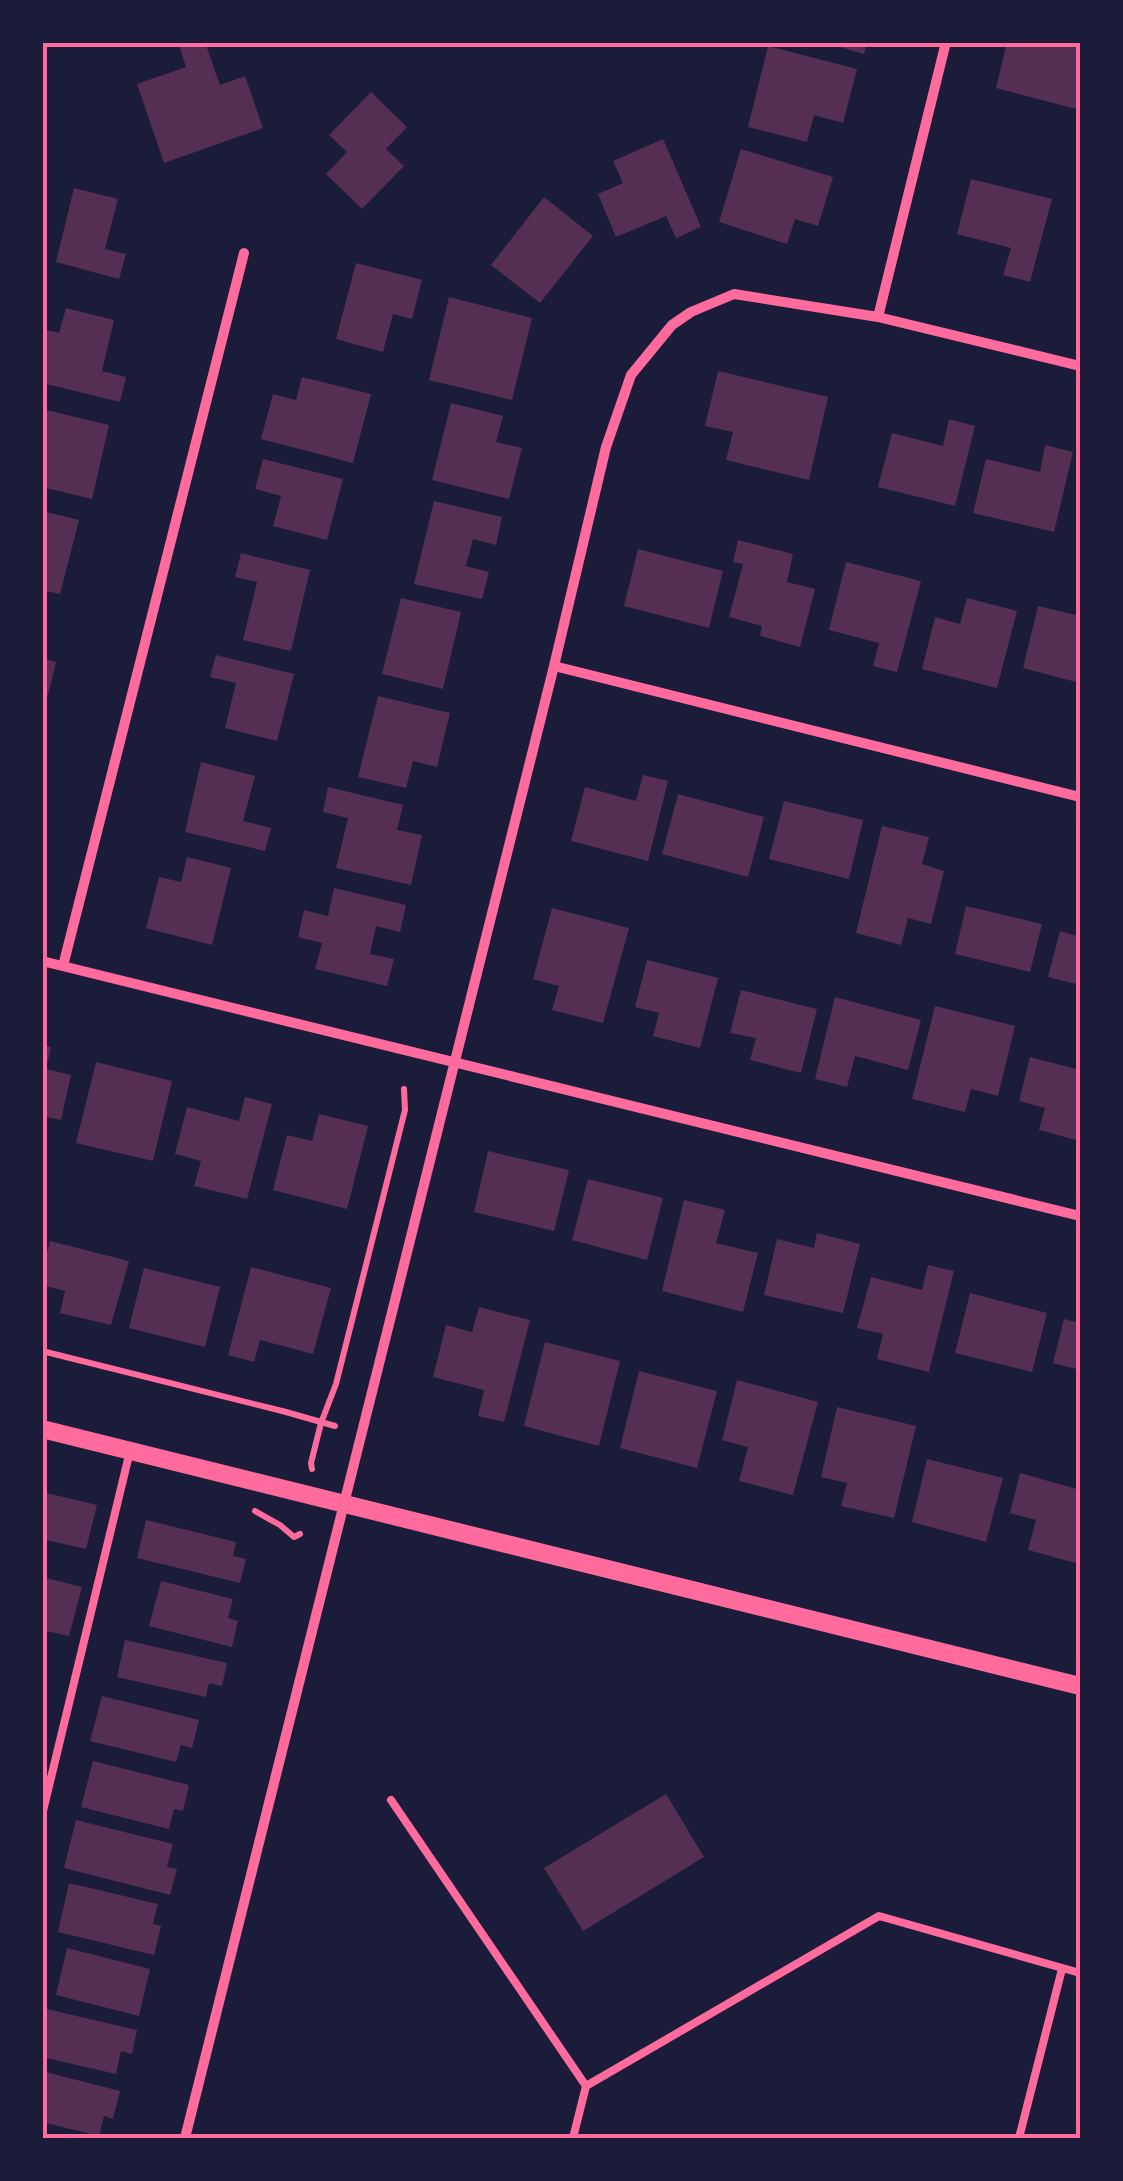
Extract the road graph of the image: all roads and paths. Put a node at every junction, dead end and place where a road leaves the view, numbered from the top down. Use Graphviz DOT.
graph roads {
  1 [pos="946,42"];
  2 [pos="244,253"];
  3 [pos="878,317"];
  4 [pos="1080,366"];
  5 [pos="554,666"];
  6 [pos="1080,797"];
  7 [pos="42,961"];
  8 [pos="63,966"];
  9 [pos="454,1062"];
  10 [pos="404,1089"];
  11 [pos="1080,1216"];
  12 [pos="42,1352"];
  13 [pos="321,1423"];
  14 [pos="334,1426"];
  15 [pos="42,1430"];
  16 [pos="130,1451"];
  17 [pos="312,1469"];
  18 [pos="344,1504"];
  19 [pos="254,1510"];
  20 [pos="300,1534"];
  21 [pos="1080,1686"];
  22 [pos="391,1800"];
  23 [pos="42,1814"];
  24 [pos="1062,1969"];
  25 [pos="1080,1973"];
  26 [pos="586,2086"];
  27 [pos="185,2138"];
  28 [pos="573,2138"];
  29 [pos="1019,2138"];
  1 -- 3 [label="street"];
  2 -- 8 [label="street"];
  3 -- 4 [label="street"];
  3 -- 5 [label="street"];
  5 -- 6 [label="street"];
  5 -- 9 [label="street"];
  7 -- 8 [label="street"];
  8 -- 9 [label="street"];
  9 -- 11 [label="street"];
  9 -- 18 [label="street"];
  10 -- 13 [label="path"];
  12 -- 13 [label="path"];
  13 -- 14 [label="path"];
  13 -- 17 [label="path"];
  15 -- 16 [label="street"];
  16 -- 18 [label="street"];
  16 -- 23 [label="lane"];
  18 -- 21 [label="street"];
  18 -- 27 [label="street"];
  19 -- 20 [label="path"];
  22 -- 26 [label="lane"];
  24 -- 25 [label="lane"];
  24 -- 26 [label="lane"];
  24 -- 29 [label="lane"];
  26 -- 28 [label="lane"];
}
